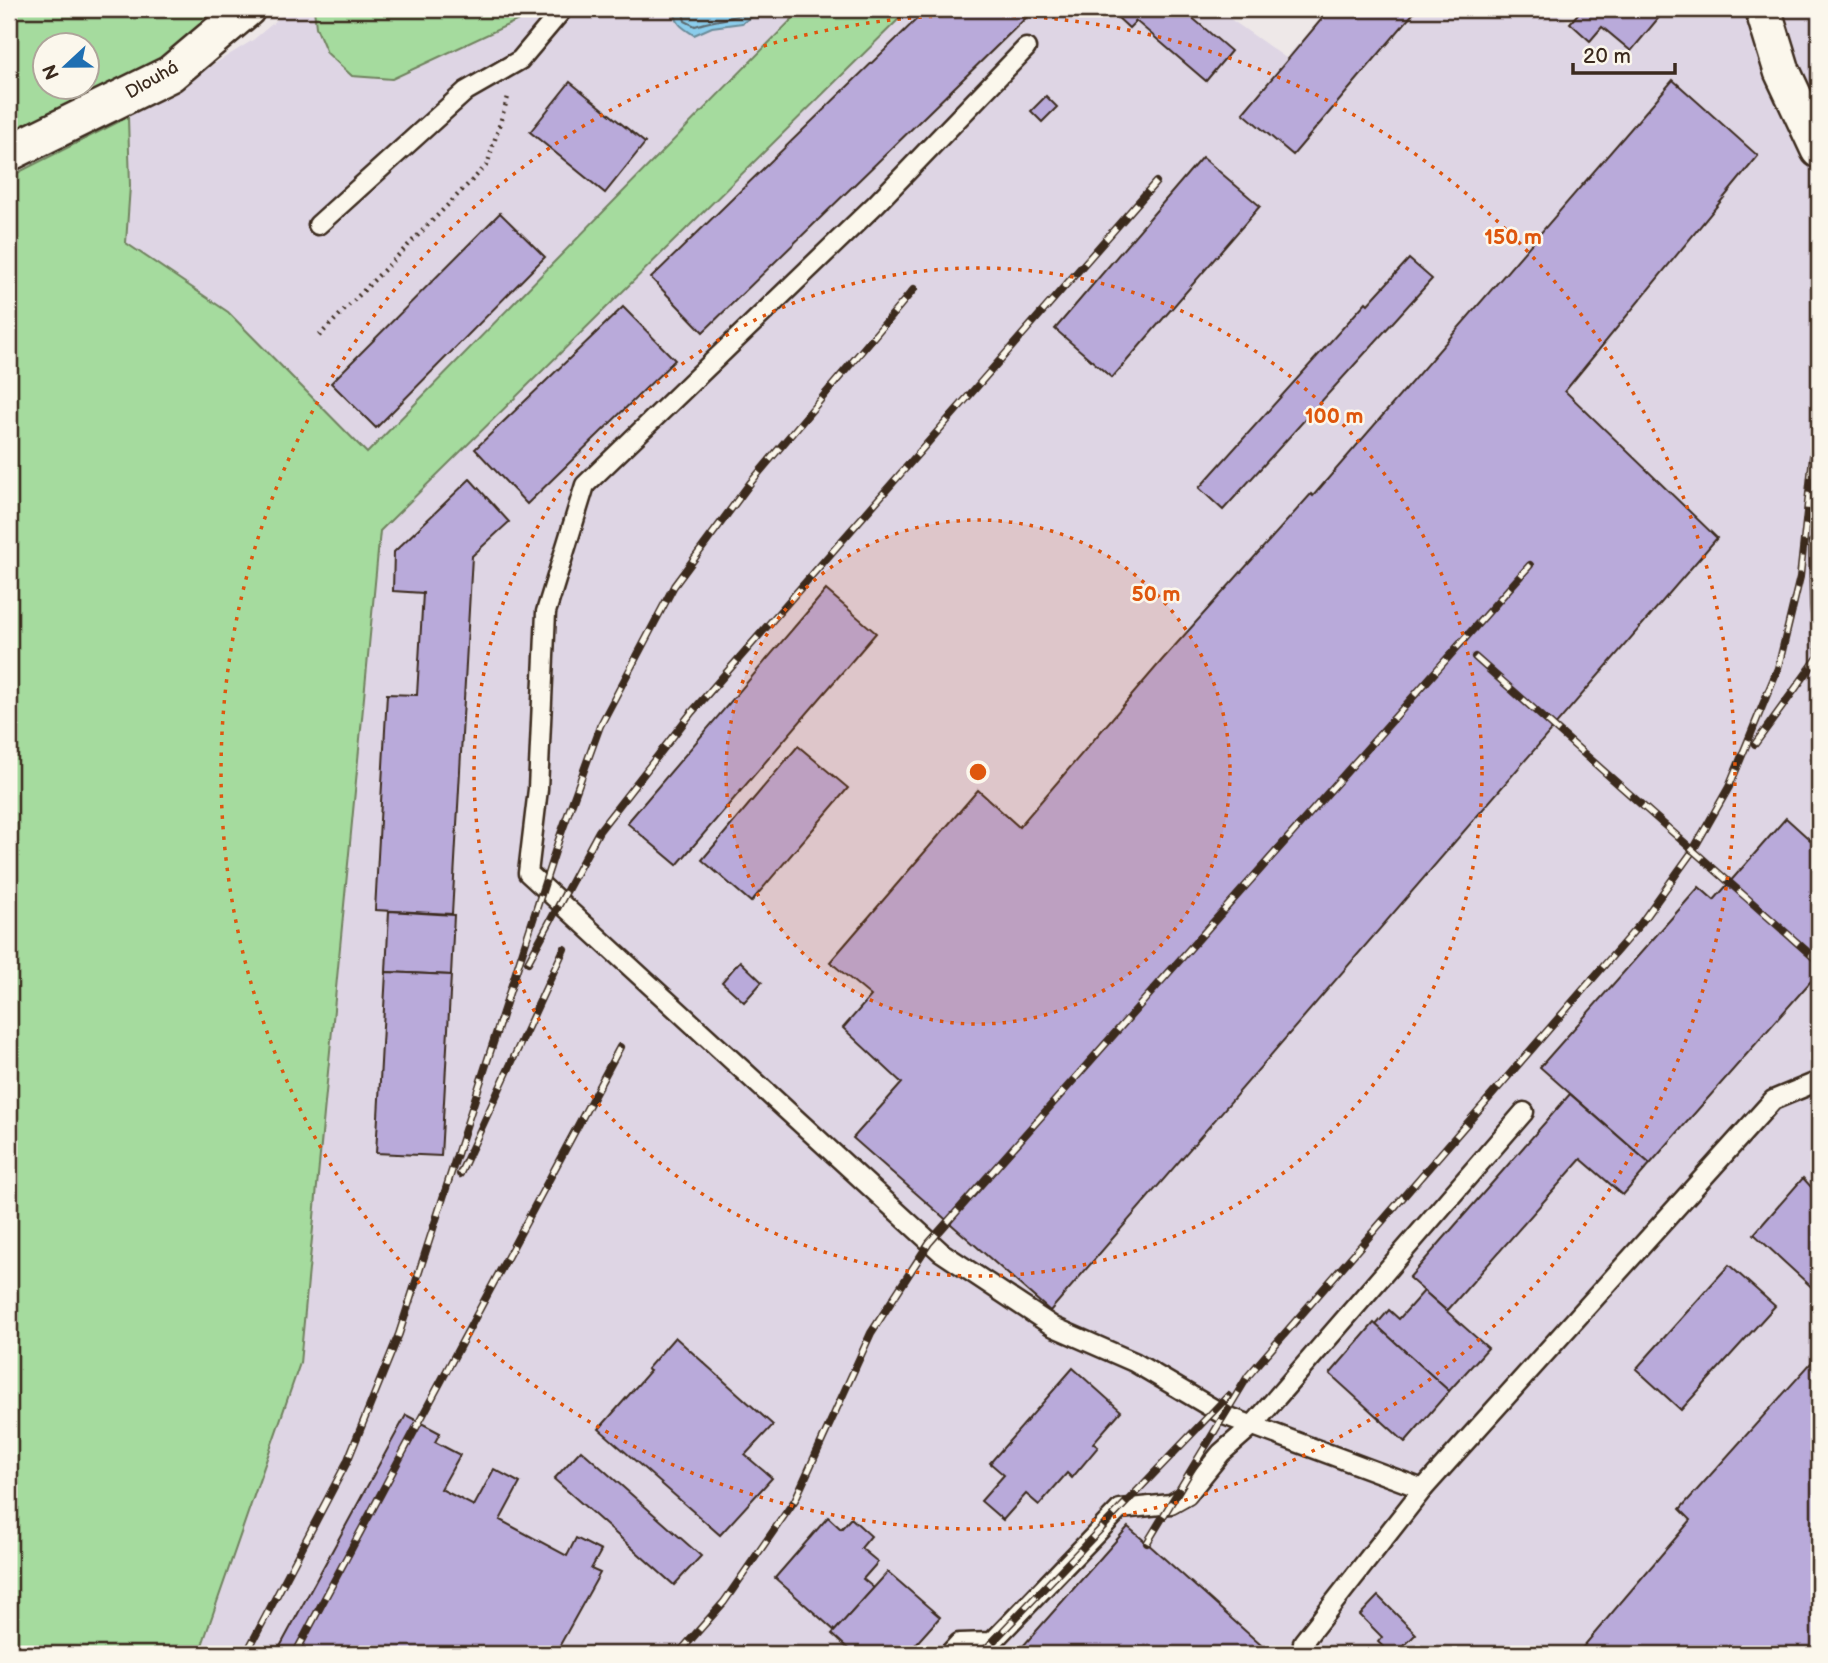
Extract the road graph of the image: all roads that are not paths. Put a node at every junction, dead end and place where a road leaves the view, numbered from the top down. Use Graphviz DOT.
graph roads {
  1 [pos="247,9"];
  2 [pos="563,9"];
  3 [pos="1763,9"];
  4 [pos="1026,48"];
  5 [pos="1819,150"];
  6 [pos="9,153"];
  7 [pos="318,225"];
  8 [pos="1819,1081"];
  9 [pos="1524,1112"];
  10 [pos="1253,1426"];
  11 [pos="1423,1489"];
  12 [pos="1303,1642"];
  13 [pos="949,1654"];
  1 -- 6 [label="street, Dlouhá"];
  2 -- 7 [label="lane"];
  3 -- 5 [label="street"];
  4 -- 10 [label="lane"];
  8 -- 11 [label="lane"];
  9 -- 10 [label="lane"];
  10 -- 11 [label="lane"];
  10 -- 13 [label="lane"];
  11 -- 12 [label="lane"];
}
